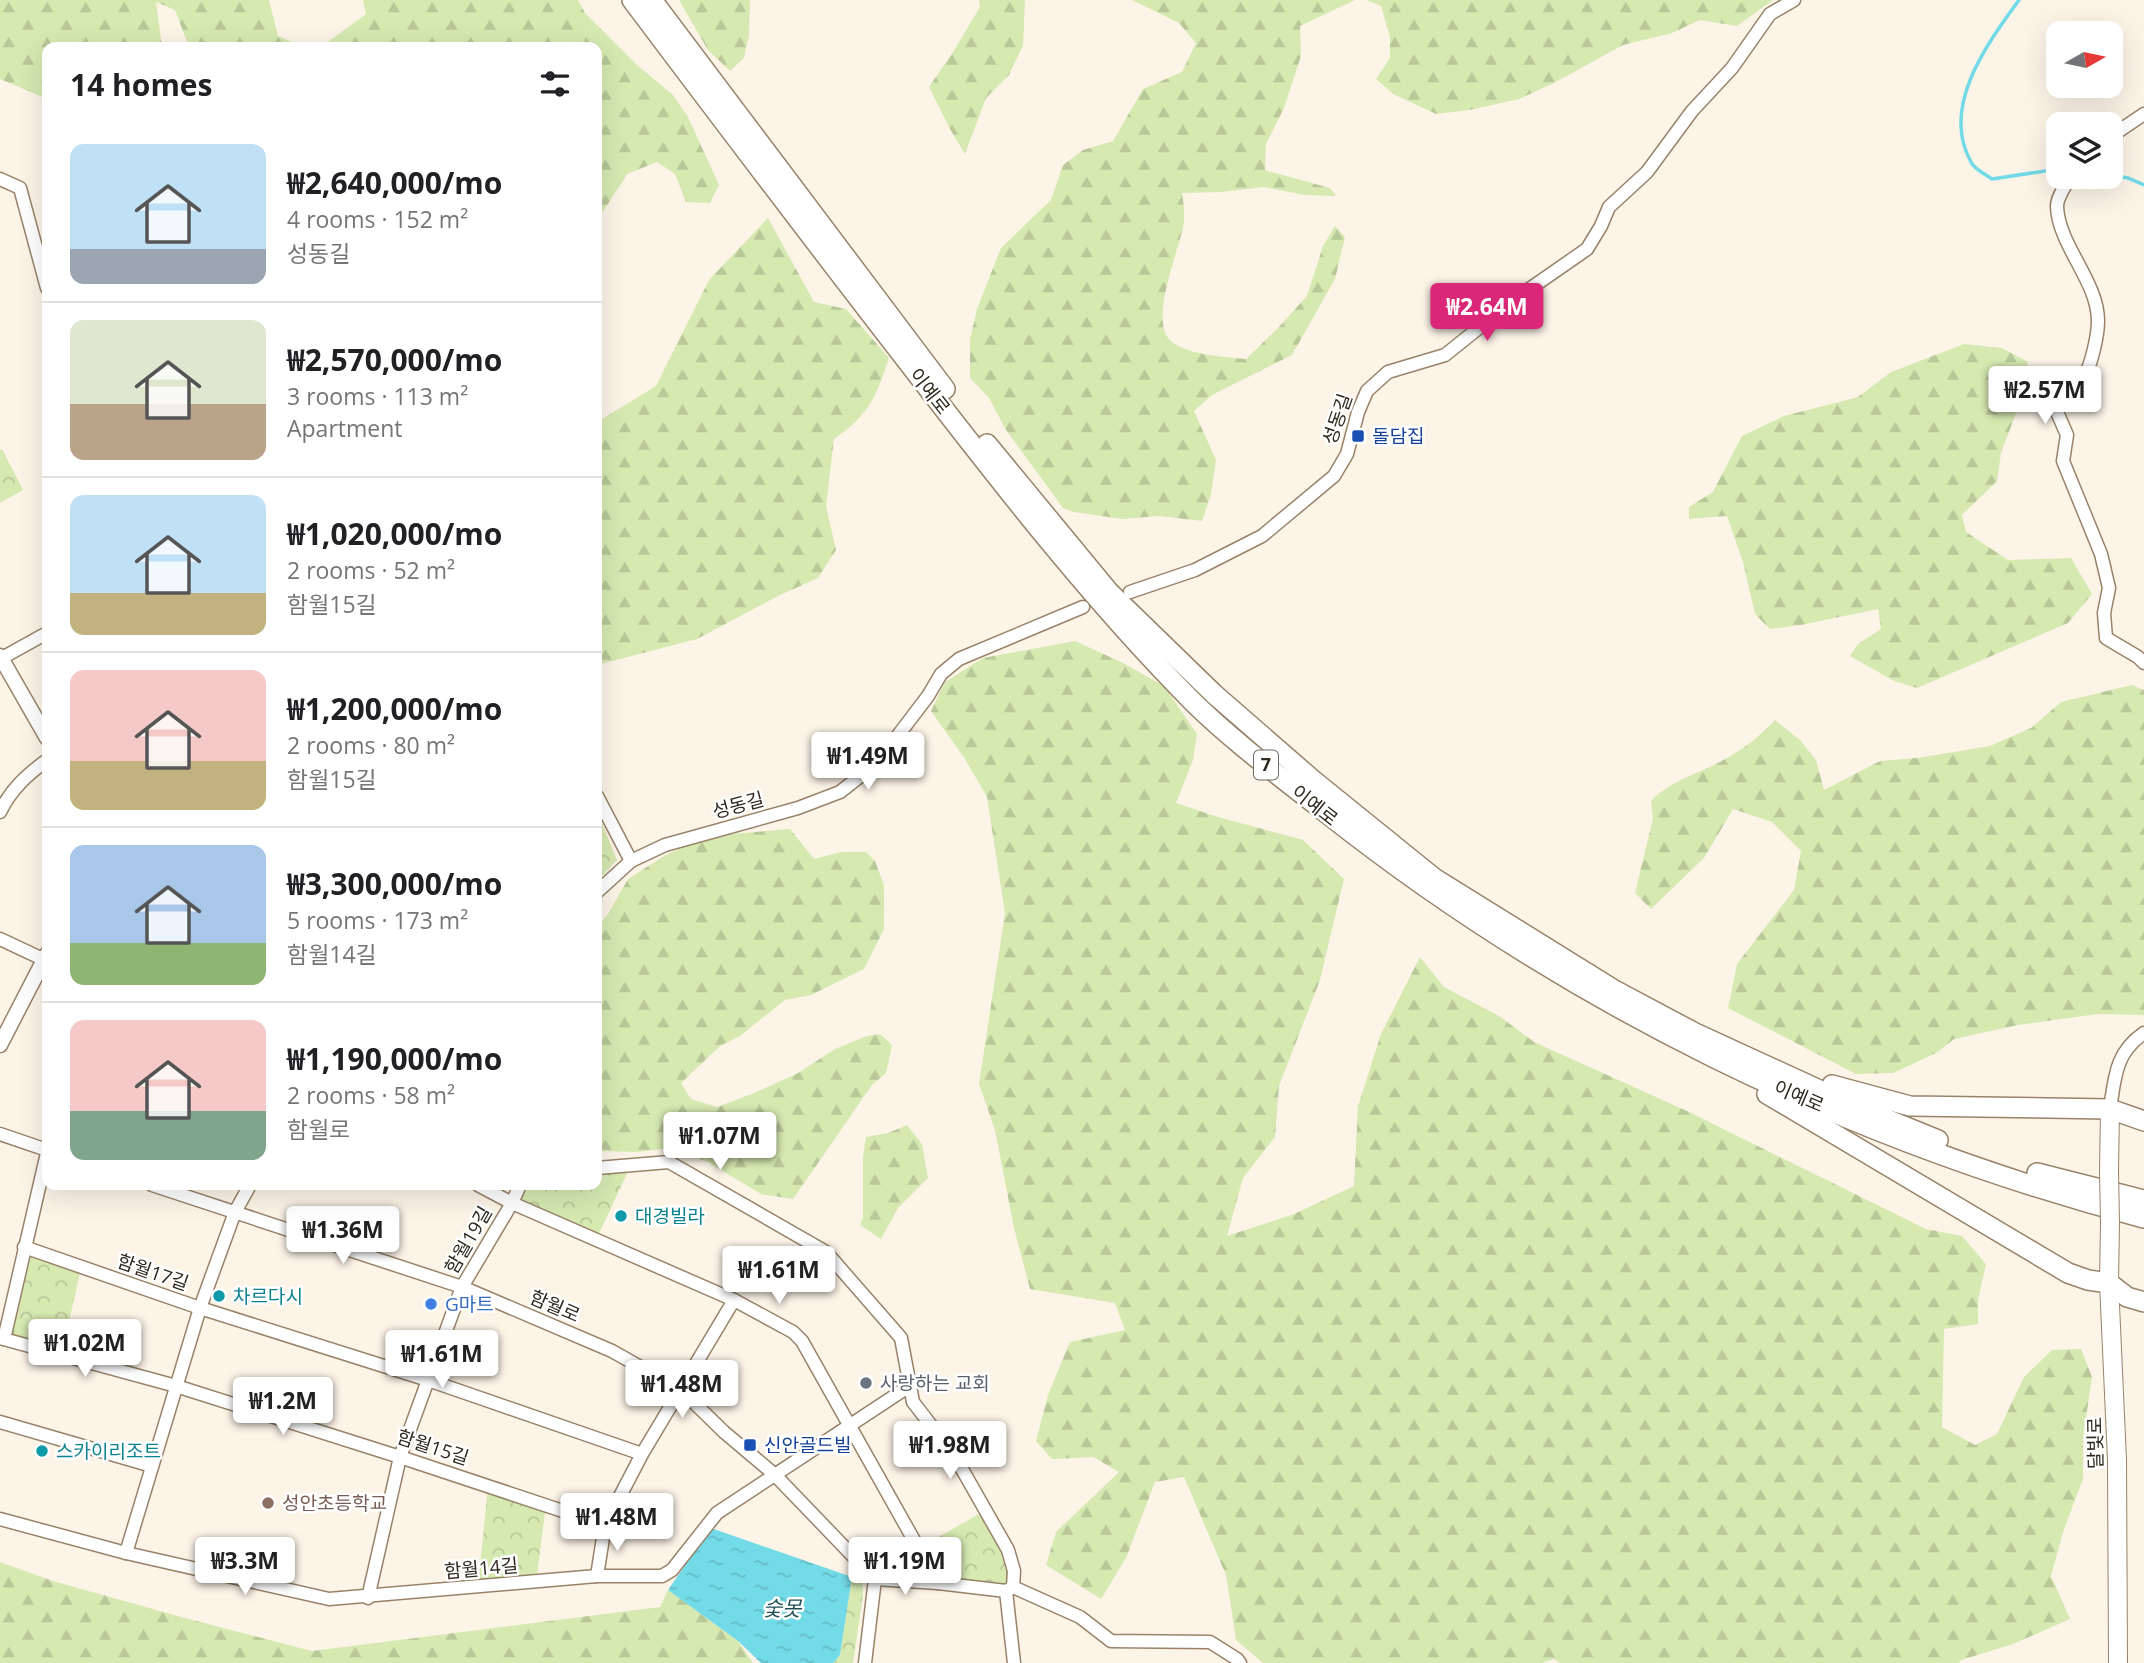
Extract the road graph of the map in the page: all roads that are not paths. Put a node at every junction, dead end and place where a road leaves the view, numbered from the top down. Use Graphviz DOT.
graph roads {
  1 [pos="632,0"];
  2 [pos="652,0"];
  3 [pos="1794,0"];
  4 [pos="2144,114"];
  5 [pos="2123,128"];
  6 [pos="2,183"];
  7 [pos="2064,189"];
  8 [pos="42,269"];
  9 [pos="1130,592"];
  10 [pos="1083,607"];
  11 [pos="42,636"];
  12 [pos="0,658"];
  13 [pos="2144,663"];
  14 [pos="42,729"];
  15 [pos="42,764"];
  16 [pos="602,806"];
  17 [pos="0,812"];
  18 [pos="631,861"];
  19 [pos="602,887"];
  20 [pos="0,939"];
  21 [pos="42,956"];
  22 [pos="42,966"];
  23 [pos="2144,1033"];
  24 [pos="1690,1039"];
  25 [pos="0,1045"];
  26 [pos="2110,1109"];
  27 [pos="2144,1121"];
  28 [pos="0,1134"];
  29 [pos="42,1150"];
  30 [pos="602,1168"];
  31 [pos="42,1173"];
  32 [pos="167,1190"];
  33 [pos="247,1190"];
  34 [pos="487,1190"];
  35 [pos="518,1190"];
  36 [pos="2144,1200"];
  37 [pos="512,1203"];
  38 [pos="235,1212"];
  39 [pos="2144,1218"];
  40 [pos="24,1247"];
  41 [pos="2109,1283"];
  42 [pos="462,1287"];
  43 [pos="734,1300"];
  44 [pos="2144,1302"];
  45 [pos="200,1308"];
  46 [pos="2,1339"];
  47 [pos="428,1380"];
  48 [pos="176,1386"];
  49 [pos="908,1387"];
  50 [pos="681,1390"];
  51 [pos="0,1422"];
  52 [pos="849,1424"];
  53 [pos="642,1454"];
  54 [pos="400,1457"];
  55 [pos="152,1466"];
  56 [pos="774,1474"];
  57 [pos="0,1519"];
  58 [pos="605,1525"];
  59 [pos="126,1553"];
  60 [pos="597,1576"];
  61 [pos="875,1579"];
  62 [pos="938,1583"];
  63 [pos="1009,1589"];
  64 [pos="368,1598"];
  65 [pos="864,1663"];
  66 [pos="1014,1663"];
  67 [pos="1240,1663"];
  68 [pos="2118,1663"];
  1 -- 24 [label="highway, 이예로 / 7"];
  2 -- 24 [label="highway, 이예로 / 7"];
  3 -- 9 [label="street, 성동길"];
  4 -- 5 [label="street"];
  6 -- 8 [label="street"];
  7 -- 13 [label="street"];
  10 -- 18 [label="street, 성동길"];
  11 -- 12 [label="street"];
  12 -- 14 [label="street"];
  15 -- 17 [label="street"];
  16 -- 18 [label="street"];
  18 -- 19 [label="street, 성동길"];
  20 -- 21 [label="street"];
  22 -- 25 [label="street"];
  23 -- 26 [label="street"];
  24 -- 26 [label="highway"];
  24 -- 36 [label="highway, 이예로 / 7"];
  24 -- 39 [label="highway, 이예로 / 7"];
  24 -- 41 [label="highway"];
  26 -- 27 [label="highway"];
  26 -- 41 [label="main road, 달빛로, bridge"];
  28 -- 29 [label="street"];
  30 -- 49 [label="street"];
  31 -- 40 [label="street"];
  32 -- 38 [label="street, 함월로"];
  33 -- 38 [label="street"];
  34 -- 37 [label="street"];
  35 -- 37 [label="street, 함월19길"];
  37 -- 42 [label="street, 함월19길"];
  37 -- 43 [label="street"];
  38 -- 42 [label="street, 함월로"];
  38 -- 45 [label="street"];
  40 -- 45 [label="street, 함월17길"];
  40 -- 46 [label="street"];
  41 -- 44 [label="highway"];
  41 -- 68 [label="main road, 달빛로"];
  42 -- 47 [label="street, 함월19길"];
  42 -- 50 [label="street, 함월로"];
  43 -- 50 [label="street"];
  43 -- 52 [label="street"];
  45 -- 47 [label="street, 함월17길"];
  45 -- 48 [label="street"];
  46 -- 48 [label="street, 함월15길"];
  47 -- 53 [label="street, 함월17길"];
  47 -- 54 [label="street, 함월19길"];
  48 -- 54 [label="street, 함월15길"];
  48 -- 55 [label="street"];
  49 -- 52 [label="street, 함월14길"];
  49 -- 63 [label="street"];
  50 -- 53 [label="street"];
  50 -- 56 [label="street, 함월로"];
  51 -- 55 [label="street"];
  52 -- 56 [label="street, 함월14길"];
  52 -- 62 [label="street"];
  53 -- 58 [label="street"];
  54 -- 58 [label="street, 함월15길"];
  54 -- 64 [label="street, 함월19길"];
  55 -- 59 [label="street"];
  56 -- 60 [label="street, 함월14길"];
  56 -- 61 [label="street, 함월로"];
  57 -- 59 [label="street, 함월14길"];
  58 -- 60 [label="street"];
  59 -- 64 [label="street, 함월14길"];
  60 -- 64 [label="street, 함월14길"];
  61 -- 62 [label="street"];
  61 -- 65 [label="street"];
  62 -- 63 [label="street"];
  63 -- 66 [label="street"];
  63 -- 67 [label="street"];
}
